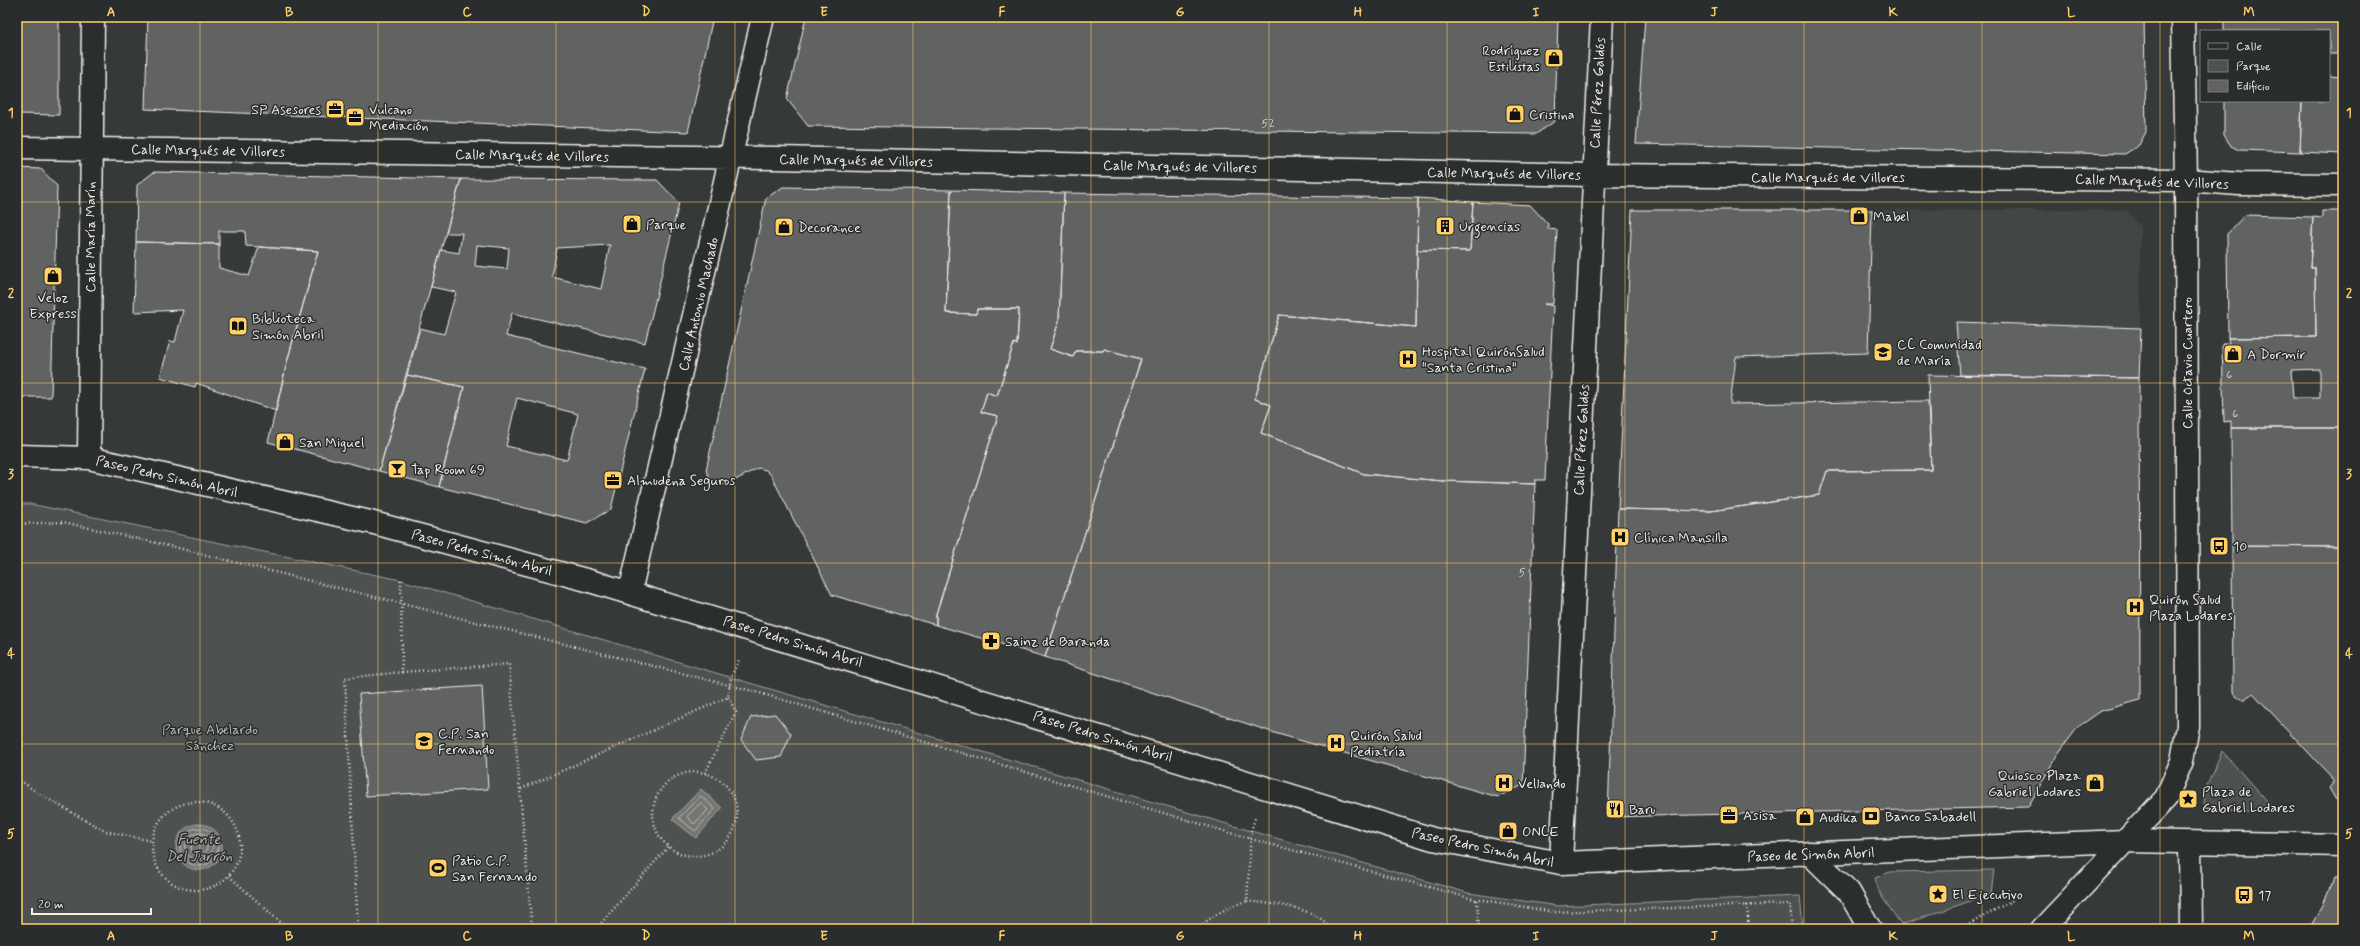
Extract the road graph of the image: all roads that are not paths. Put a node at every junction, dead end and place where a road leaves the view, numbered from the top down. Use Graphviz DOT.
graph roads {
  1 [pos="93,17"];
  2 [pos="763,17"];
  3 [pos="1602,17"];
  4 [pos="2183,17"];
  5 [pos="17,148"];
  6 [pos="91,149"];
  7 [pos="732,157"];
  8 [pos="1593,175"];
  9 [pos="2186,180"];
  10 [pos="2343,185"];
  11 [pos="17,456"];
  12 [pos="89,458"];
  13 [pos="630,592"];
  14 [pos="2126,841"];
  15 [pos="2190,842"];
  16 [pos="2333,845"];
  17 [pos="1809,853"];
  18 [pos="1561,863"];
  19 [pos="1870,929"];
  20 [pos="2042,929"];
  21 [pos="2191,929"];
  1 -- 6 [label="street, Calle María Marín"];
  2 -- 7 [label="street, Calle Antonio Machado"];
  3 -- 8 [label="street, Calle Pérez Galdós"];
  4 -- 9 [label="street, Calle Octavio Cuartero"];
  5 -- 6 [label="street, Calle Marqués de Villores"];
  6 -- 7 [label="street, Calle Marqués de Villores"];
  6 -- 12 [label="street, Calle María Marín"];
  7 -- 8 [label="street, Calle Marqués de Villores"];
  7 -- 13 [label="street, Calle Antonio Machado"];
  8 -- 9 [label="street, Calle Marqués de Villores"];
  8 -- 18 [label="street, Calle Pérez Galdós"];
  9 -- 10 [label="street, Calle Marqués de Villores"];
  9 -- 14 [label="street, Calle Octavio Cuartero"];
  11 -- 12 [label="street, Paseo Pedro Simón Abril"];
  12 -- 13 [label="street, Paseo Pedro Simón Abril"];
  13 -- 18 [label="street, Paseo Pedro Simón Abril"];
  14 -- 15 [label="street"];
  14 -- 17 [label="street, Paseo de Simón Abril"];
  14 -- 20 [label="street"];
  15 -- 16 [label="street"];
  15 -- 21 [label="street"];
  17 -- 18 [label="street, Paseo de Simón Abril"];
  17 -- 19 [label="street"];
}
